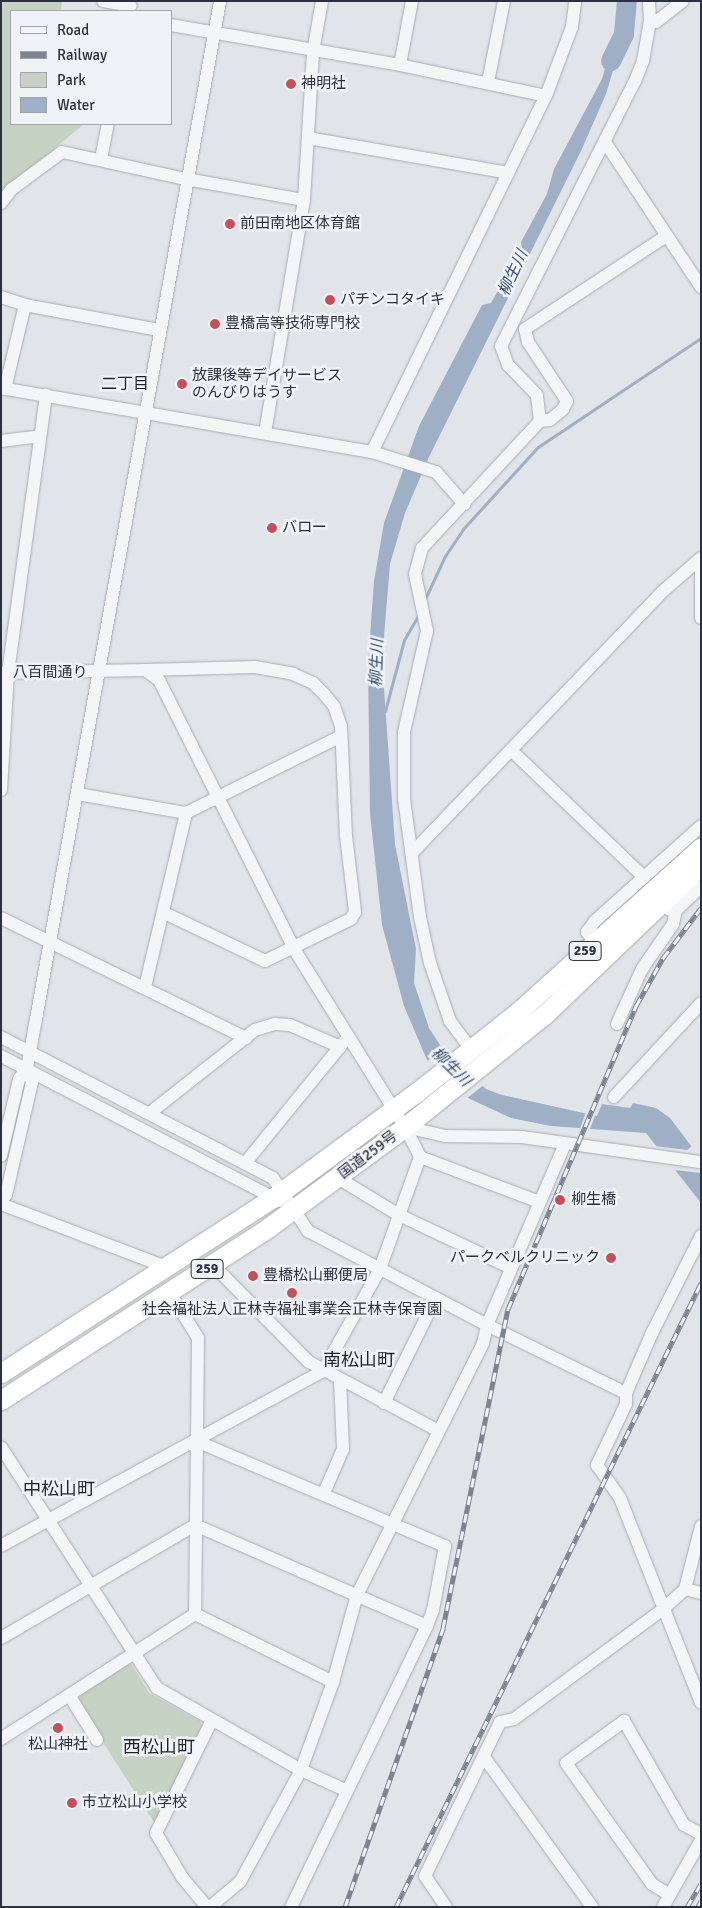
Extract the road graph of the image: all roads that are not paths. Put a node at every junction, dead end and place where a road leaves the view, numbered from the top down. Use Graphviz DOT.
graph roads {
  1 [pos="103,1"];
  2 [pos="220,1"];
  3 [pos="322,1"];
  4 [pos="412,1"];
  5 [pos="504,1"];
  6 [pos="575,1"];
  7 [pos="649,1"];
  8 [pos="683,1"];
  9 [pos="131,6"];
  10 [pos="650,21"];
  11 [pos="172,25"];
  12 [pos="214,33"];
  13 [pos="313,52"];
  14 [pos="400,65"];
  15 [pos="488,82"];
  16 [pos="546,96"];
  17 [pos="108,125"];
  18 [pos="308,138"];
  19 [pos="604,142"];
  20 [pos="101,159"];
  21 [pos="508,174"];
  22 [pos="186,179"];
  23 [pos="304,200"];
  24 [pos="1,203"];
  25 [pos="666,236"];
  26 [pos="701,287"];
  27 [pos="1,297"];
  28 [pos="25,305"];
  29 [pos="159,330"];
  30 [pos="3,388"];
  31 [pos="46,395"];
  32 [pos="145,412"];
  33 [pos="540,421"];
  34 [pos="265,433"];
  35 [pos="40,436"];
  36 [pos="1,441"];
  37 [pos="372,452"];
  38 [pos="464,504"];
  39 [pos="701,558"];
  40 [pos="701,572"];
  41 [pos="701,618"];
  42 [pos="146,670"];
  43 [pos="99,672"];
  44 [pos="4,673"];
  45 [pos="342,736"];
  46 [pos="511,750"];
  47 [pos="1,790"];
  48 [pos="78,794"];
  49 [pos="218,798"];
  50 [pos="186,813"];
  51 [pos="701,826"];
  52 [pos="701,847"];
  53 [pos="412,854"];
  54 [pos="701,865"];
  55 [pos="644,877"];
  56 [pos="701,887"];
  57 [pos="676,910"];
  58 [pos="650,912"];
  59 [pos="165,913"];
  60 [pos="1,918"];
  61 [pos="50,942"];
  62 [pos="595,942"];
  63 [pos="294,949"];
  64 [pos="145,988"];
  65 [pos="701,1003"];
  66 [pos="617,1024"];
  67 [pos="1,1037"];
  68 [pos="348,1037"];
  69 [pos="246,1038"];
  70 [pos="340,1047"];
  71 [pos="469,1050"];
  72 [pos="30,1051"];
  73 [pos="1,1056"];
  74 [pos="27,1068"];
  75 [pos="614,1097"];
  76 [pos="393,1109"];
  77 [pos="151,1112"];
  78 [pos="6,1114"];
  79 [pos="405,1127"];
  80 [pos="564,1144"];
  81 [pos="1,1156"];
  82 [pos="420,1158"];
  83 [pos="246,1162"];
  84 [pos="701,1162"];
  85 [pos="338,1178"];
  86 [pos="277,1194"];
  87 [pos="1,1200"];
  88 [pos="540,1202"];
  89 [pos="1,1204"];
  90 [pos="294,1210"];
  91 [pos="399,1215"];
  92 [pos="701,1236"];
  93 [pos="213,1265"];
  94 [pos="166,1266"];
  95 [pos="511,1268"];
  96 [pos="380,1269"];
  97 [pos="170,1293"];
  98 [pos="436,1298"];
  99 [pos="487,1325"];
  100 [pos="323,1371"];
  101 [pos="1,1373"];
  102 [pos="340,1380"];
  103 [pos="626,1393"];
  104 [pos="1,1400"];
  105 [pos="384,1403"];
  106 [pos="439,1431"];
  107 [pos="196,1441"];
  108 [pos="1,1447"];
  109 [pos="324,1493"];
  110 [pos="47,1518"];
  111 [pos="392,1523"];
  112 [pos="195,1525"];
  113 [pos="701,1526"];
  114 [pos="1,1546"];
  115 [pos="90,1585"];
  116 [pos="685,1589"];
  117 [pos="701,1593"];
  118 [pos="356,1595"];
  119 [pos="663,1609"];
  120 [pos="195,1614"];
  121 [pos="427,1626"];
  122 [pos="1,1638"];
  123 [pos="133,1653"];
  124 [pos="333,1682"];
  125 [pos="69,1695"];
  126 [pos="701,1703"];
  127 [pos="212,1720"];
  128 [pos="1,1739"];
  129 [pos="98,1740"];
  130 [pos="484,1757"];
  131 [pos="301,1770"];
  132 [pos="345,1790"];
  133 [pos="701,1834"];
  134 [pos="701,1840"];
  135 [pos="670,1894"];
  136 [pos="207,1907"];
  137 [pos="210,1907"];
  138 [pos="290,1907"];
  139 [pos="446,1907"];
  140 [pos="592,1907"];
  141 [pos="663,1907"];
  1 -- 9 [label="street"];
  2 -- 12 [label="street"];
  3 -- 13 [label="street"];
  4 -- 14 [label="street"];
  5 -- 15 [label="street"];
  6 -- 16 [label="street"];
  7 -- 10 [label="street"];
  8 -- 10 [label="street"];
  10 -- 19 [label="street"];
  11 -- 12 [label="street"];
  12 -- 13 [label="street"];
  12 -- 22 [label="street"];
  13 -- 14 [label="street"];
  13 -- 18 [label="street"];
  14 -- 15 [label="street"];
  15 -- 16 [label="street"];
  16 -- 21 [label="street"];
  17 -- 20 [label="street"];
  18 -- 21 [label="street"];
  18 -- 23 [label="street"];
  19 -- 25 [label="street"];
  19 -- 33 [label="street"];
  20 -- 22 [label="street"];
  20 -- 24 [label="street"];
  21 -- 37 [label="street"];
  22 -- 23 [label="street"];
  22 -- 29 [label="street"];
  23 -- 34 [label="street"];
  25 -- 26 [label="street"];
  25 -- 33 [label="street"];
  27 -- 28 [label="street"];
  28 -- 29 [label="street"];
  28 -- 30 [label="street"];
  29 -- 32 [label="street"];
  30 -- 31 [label="street"];
  31 -- 32 [label="street"];
  31 -- 35 [label="street"];
  32 -- 34 [label="street"];
  32 -- 43 [label="street"];
  33 -- 38 [label="street"];
  34 -- 37 [label="street"];
  35 -- 36 [label="street"];
  35 -- 44 [label="street"];
  37 -- 38 [label="street"];
  38 -- 53 [label="street"];
  39 -- 46 [label="street"];
  40 -- 41 [label="street"];
  42 -- 43 [label="street, 八百間通り"];
  42 -- 45 [label="street, 八百間通り"];
  42 -- 49 [label="street"];
  43 -- 44 [label="street, 八百間通り"];
  43 -- 48 [label="street"];
  44 -- 47 [label="street"];
  45 -- 49 [label="street"];
  45 -- 63 [label="street, 八百間通り"];
  46 -- 53 [label="street"];
  46 -- 55 [label="street"];
  48 -- 50 [label="street"];
  48 -- 61 [label="street"];
  49 -- 50 [label="street"];
  49 -- 63 [label="street"];
  50 -- 59 [label="street"];
  51 -- 55 [label="street"];
  52 -- 62 [label="highway, 国道259号 / 259"];
  53 -- 71 [label="street"];
  54 -- 58 [label="highway, 国道259号 / 259"];
  55 -- 62 [label="street"];
  56 -- 57 [label="street"];
  57 -- 58 [label="street"];
  57 -- 66 [label="street"];
  58 -- 79 [label="highway, 国道259号 / 259"];
  59 -- 63 [label="street, 八百間通り"];
  59 -- 64 [label="street"];
  60 -- 61 [label="street"];
  61 -- 64 [label="street"];
  61 -- 72 [label="street"];
  62 -- 71 [label="highway, 国道259号 / 259"];
  63 -- 68 [label="street"];
  64 -- 69 [label="street"];
  65 -- 75 [label="street"];
  67 -- 72 [label="street"];
  68 -- 70 [label="street"];
  68 -- 76 [label="street"];
  69 -- 70 [label="street"];
  69 -- 77 [label="street"];
  70 -- 83 [label="street"];
  71 -- 76 [label="highway, 国道259号 / 259"];
  72 -- 74 [label="street"];
  72 -- 77 [label="street"];
  73 -- 74 [label="street"];
  74 -- 78 [label="street"];
  74 -- 86 [label="street"];
  74 -- 87 [label="street"];
  76 -- 79 [label="street"];
  76 -- 86 [label="highway, 国道259号 / 259"];
  77 -- 83 [label="street"];
  78 -- 81 [label="street"];
  79 -- 80 [label="street"];
  79 -- 82 [label="street"];
  79 -- 85 [label="highway, 国道259号 / 259"];
  80 -- 84 [label="street"];
  80 -- 88 [label="street"];
  82 -- 88 [label="street"];
  82 -- 91 [label="street"];
  83 -- 86 [label="street"];
  85 -- 90 [label="highway, 国道259号 / 259"];
  85 -- 91 [label="street"];
  86 -- 90 [label="street"];
  86 -- 94 [label="highway, 国道259号 / 259"];
  88 -- 95 [label="street"];
  89 -- 94 [label="street"];
  90 -- 93 [label="highway, 国道259号 / 259"];
  90 -- 96 [label="street"];
  91 -- 95 [label="street"];
  91 -- 96 [label="street"];
  92 -- 103 [label="street"];
  93 -- 97 [label="highway, 国道259号 / 259"];
  93 -- 100 [label="street"];
  94 -- 101 [label="highway, 国道259号 / 259"];
  95 -- 99 [label="street"];
  96 -- 98 [label="street"];
  96 -- 100 [label="street"];
  97 -- 104 [label="highway, 国道259号 / 259"];
  97 -- 107 [label="street"];
  98 -- 99 [label="street"];
  98 -- 105 [label="street"];
  99 -- 103 [label="street"];
  99 -- 106 [label="street"];
  100 -- 102 [label="street"];
  100 -- 107 [label="street"];
  102 -- 105 [label="street"];
  102 -- 109 [label="street"];
  103 -- 119 [label="street"];
  105 -- 106 [label="street"];
  106 -- 111 [label="street"];
  107 -- 109 [label="street"];
  107 -- 110 [label="street"];
  107 -- 112 [label="street"];
  108 -- 110 [label="street"];
  109 -- 111 [label="street"];
  110 -- 114 [label="street"];
  110 -- 115 [label="street"];
  111 -- 118 [label="street"];
  111 -- 121 [label="street"];
  112 -- 115 [label="street"];
  112 -- 118 [label="street"];
  112 -- 120 [label="street"];
  113 -- 116 [label="street"];
  115 -- 122 [label="street"];
  115 -- 123 [label="street"];
  116 -- 117 [label="street"];
  116 -- 119 [label="street"];
  118 -- 121 [label="street"];
  118 -- 124 [label="street"];
  119 -- 126 [label="street"];
  119 -- 130 [label="street"];
  120 -- 123 [label="street"];
  120 -- 124 [label="street"];
  121 -- 132 [label="street"];
  123 -- 125 [label="street"];
  123 -- 127 [label="street"];
  124 -- 131 [label="street"];
  125 -- 128 [label="street"];
  125 -- 129 [label="street"];
  127 -- 131 [label="street"];
  127 -- 136 [label="street"];
  130 -- 139 [label="street"];
  130 -- 140 [label="street"];
  131 -- 132 [label="street"];
  131 -- 137 [label="street"];
  132 -- 138 [label="street"];
  133 -- 135 [label="street"];
  134 -- 135 [label="street"];
  135 -- 141 [label="street"];
}
